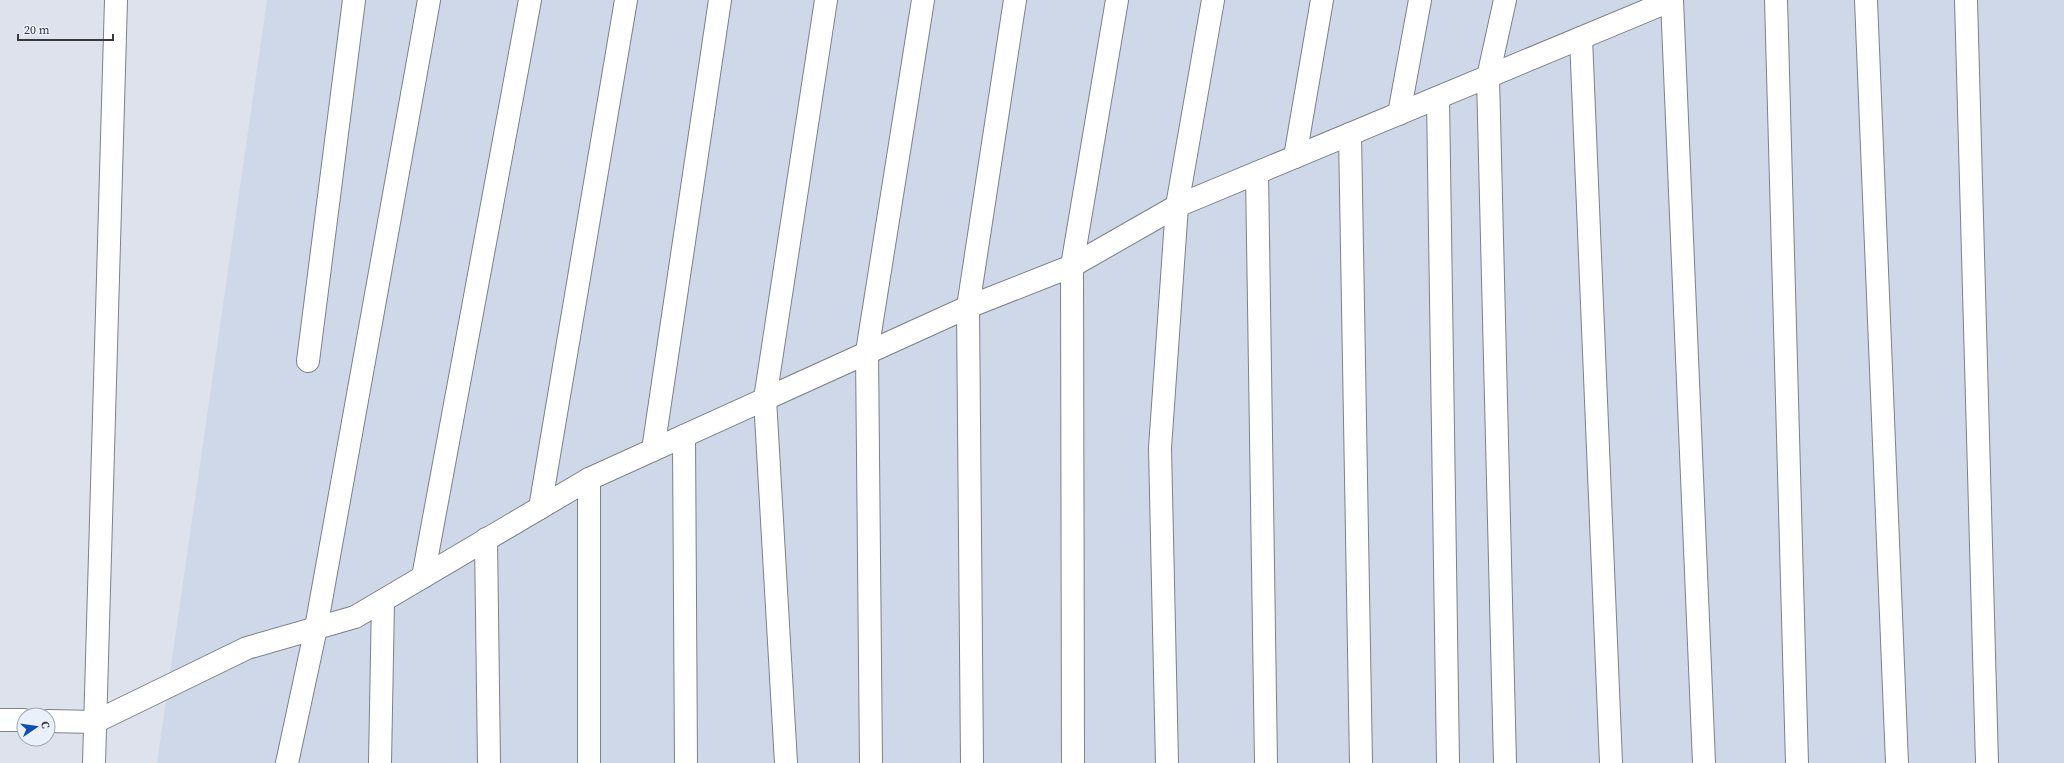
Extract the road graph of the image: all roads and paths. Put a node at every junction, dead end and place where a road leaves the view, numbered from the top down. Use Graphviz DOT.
graph roads {
  1 [pos="116,0"];
  2 [pos="354,0"];
  3 [pos="429,0"];
  4 [pos="530,0"];
  5 [pos="626,0"];
  6 [pos="720,0"];
  7 [pos="826,0"];
  8 [pos="923,0"];
  9 [pos="1015,0"];
  10 [pos="1117,0"];
  11 [pos="1213,0"];
  12 [pos="1322,0"];
  13 [pos="1420,0"];
  14 [pos="1505,0"];
  15 [pos="1672,0"];
  16 [pos="1776,0"];
  17 [pos="1866,0"];
  18 [pos="1966,0"];
  19 [pos="1628,9"];
  20 [pos="1581,38"];
  21 [pos="1488,77"];
  22 [pos="1438,98"];
  23 [pos="1399,114"];
  24 [pos="1350,134"];
  25 [pos="1295,157"];
  26 [pos="1257,173"];
  27 [pos="1177,206"];
  28 [pos="1072,266"];
  29 [pos="968,307"];
  30 [pos="868,352"];
  31 [pos="308,361"];
  32 [pos="765,399"];
  33 [pos="684,436"];
  34 [pos="653,450"];
  35 [pos="589,479"];
  36 [pos="540,508"];
  37 [pos="486,539"];
  38 [pos="423,577"];
  39 [pos="383,600"];
  40 [pos="316,628"];
  41 [pos="0,720"];
  42 [pos="16,720"];
  43 [pos="56,721"];
  44 [pos="95,722"];
  45 [pos="94,763"];
  46 [pos="287,763"];
  47 [pos="380,763"];
  48 [pos="489,763"];
  49 [pos="589,763"];
  50 [pos="686,763"];
  51 [pos="786,763"];
  52 [pos="871,763"];
  53 [pos="972,763"];
  54 [pos="1073,763"];
  55 [pos="1167,763"];
  56 [pos="1266,763"];
  57 [pos="1361,763"];
  58 [pos="1448,763"];
  59 [pos="1505,763"];
  60 [pos="1611,763"];
  61 [pos="1704,763"];
  62 [pos="1797,763"];
  63 [pos="1897,763"];
  64 [pos="1987,763"];
  1 -- 44 [label="lane"];
  2 -- 31 [label="lane"];
  3 -- 40 [label="lane"];
  4 -- 38 [label="lane"];
  5 -- 36 [label="lane"];
  6 -- 34 [label="lane"];
  7 -- 32 [label="lane"];
  8 -- 30 [label="lane"];
  9 -- 29 [label="lane"];
  10 -- 28 [label="lane"];
  11 -- 27 [label="lane"];
  12 -- 25 [label="lane"];
  13 -- 23 [label="lane"];
  14 -- 21 [label="lane"];
  15 -- 19 [label="lane"];
  15 -- 61 [label="lane"];
  16 -- 62 [label="lane"];
  17 -- 63 [label="lane"];
  18 -- 64 [label="lane"];
  19 -- 20 [label="lane"];
  20 -- 21 [label="lane"];
  20 -- 60 [label="lane"];
  21 -- 22 [label="lane"];
  21 -- 59 [label="lane"];
  22 -- 23 [label="lane"];
  22 -- 58 [label="lane"];
  23 -- 24 [label="lane"];
  24 -- 25 [label="lane"];
  24 -- 57 [label="lane"];
  25 -- 26 [label="lane"];
  26 -- 27 [label="lane"];
  26 -- 56 [label="lane"];
  27 -- 28 [label="lane"];
  27 -- 55 [label="lane"];
  28 -- 29 [label="lane"];
  28 -- 54 [label="lane"];
  29 -- 30 [label="lane"];
  29 -- 53 [label="lane"];
  30 -- 32 [label="lane"];
  30 -- 52 [label="lane"];
  32 -- 33 [label="lane"];
  32 -- 51 [label="lane"];
  33 -- 34 [label="lane"];
  33 -- 50 [label="lane"];
  34 -- 35 [label="lane"];
  35 -- 36 [label="lane"];
  35 -- 49 [label="lane"];
  36 -- 37 [label="lane"];
  37 -- 38 [label="lane"];
  37 -- 48 [label="lane"];
  38 -- 39 [label="lane"];
  39 -- 40 [label="lane"];
  39 -- 47 [label="lane"];
  40 -- 44 [label="lane"];
  40 -- 46 [label="lane"];
  41 -- 42 [label="lane"];
  43 -- 44 [label="lane"];
  44 -- 45 [label="lane"];
}
